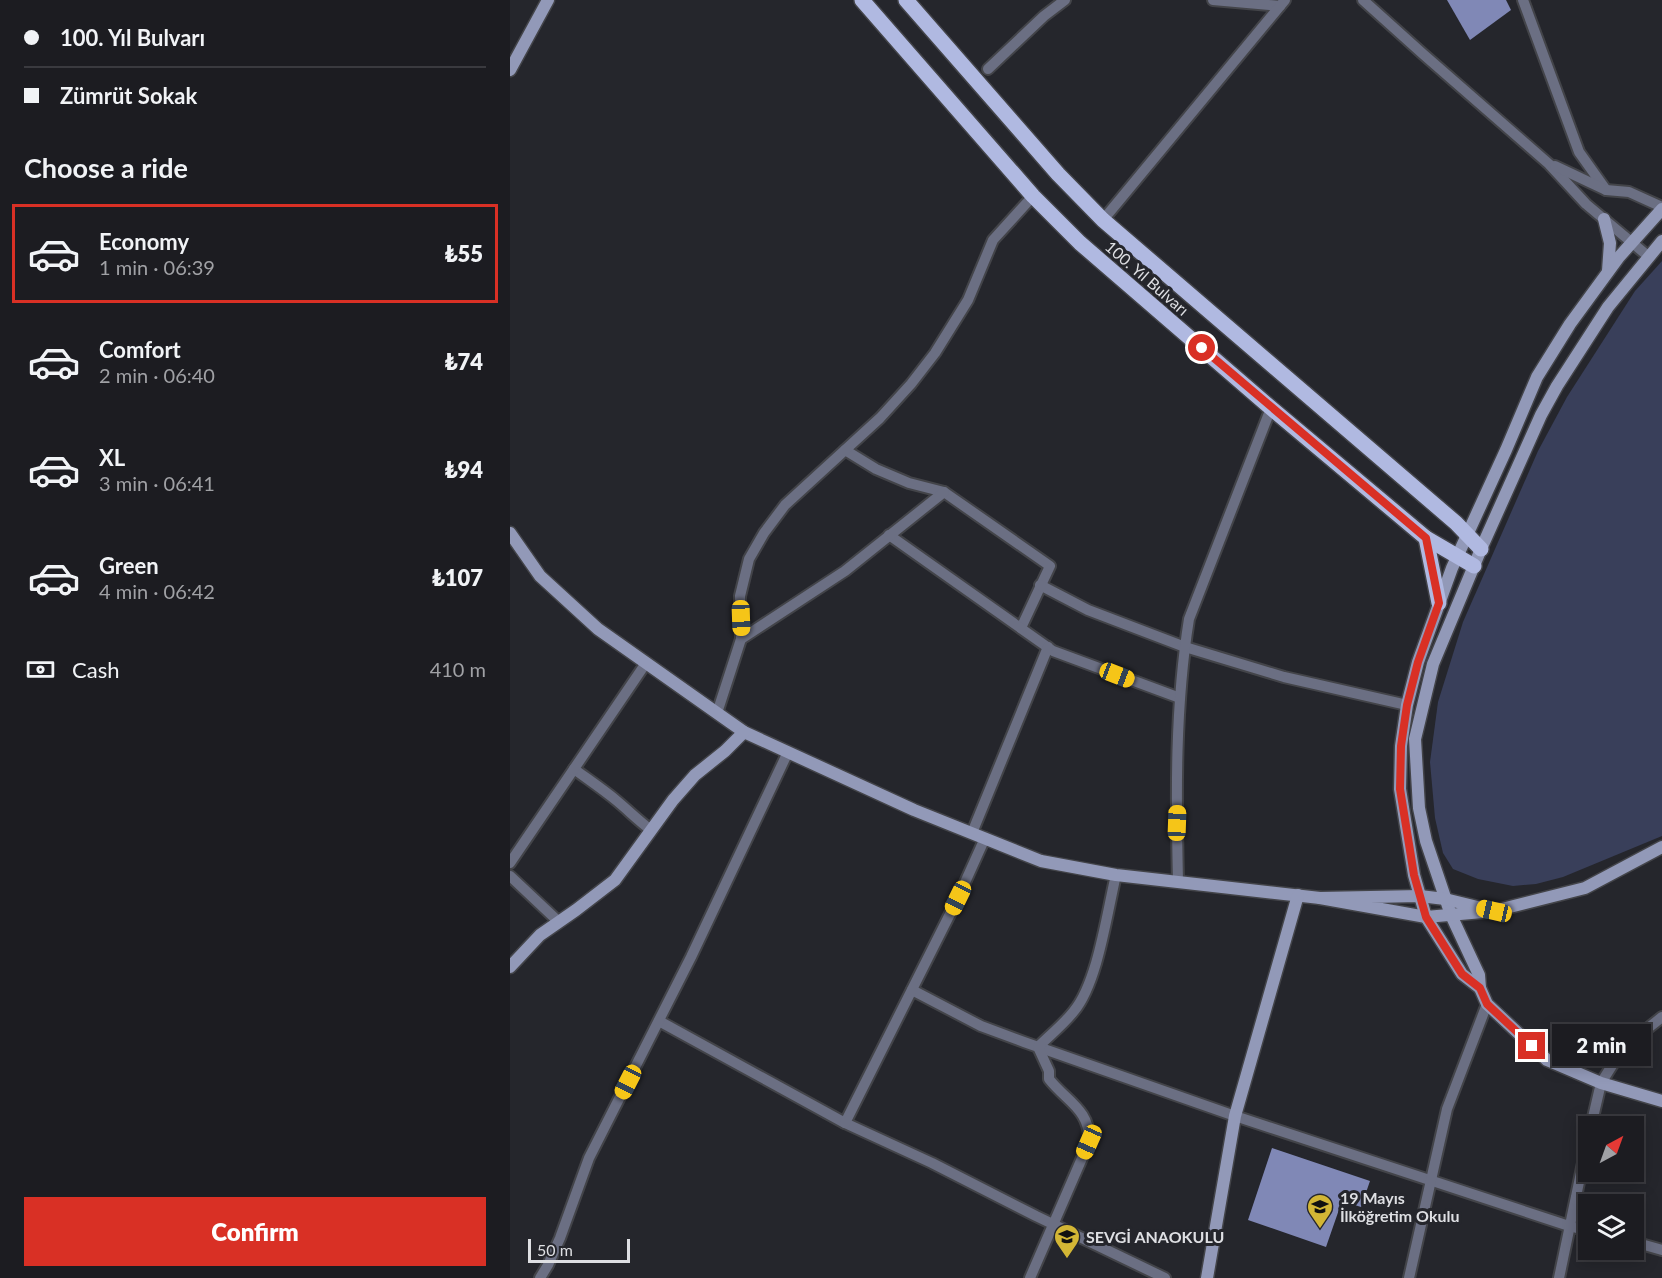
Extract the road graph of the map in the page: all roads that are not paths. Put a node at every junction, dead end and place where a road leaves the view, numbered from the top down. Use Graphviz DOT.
graph roads {
  1 [pos="548,0"];
  2 [pos="862,0"];
  3 [pos="906,0"];
  4 [pos="1065,0"];
  5 [pos="1213,0"];
  6 [pos="1363,0"];
  7 [pos="1523,0"];
  8 [pos="1283,3"];
  9 [pos="988,69"];
  10 [pos="510,70"];
  11 [pos="1550,164"];
  12 [pos="1606,189"];
  13 [pos="1033,196"];
  14 [pos="1662,208"];
  15 [pos="1604,219"];
  16 [pos="1103,220"];
  17 [pos="1662,241"];
  18 [pos="1632,243"];
  19 [pos="1648,256"];
  20 [pos="1608,273"];
  21 [pos="1271,408"];
  22 [pos="845,450"];
  23 [pos="944,492"];
  24 [pos="510,533"];
  25 [pos="889,535"];
  26 [pos="1468,535"];
  27 [pos="1426,538"];
  28 [pos="1481,549"];
  29 [pos="1457,556"];
  30 [pos="1474,566"];
  31 [pos="1040,585"];
  32 [pos="1439,603"];
  33 [pos="1021,628"];
  34 [pos="741,639"];
  35 [pos="1048,647"];
  36 [pos="1185,647"];
  37 [pos="646,663"];
  38 [pos="1180,698"];
  39 [pos="1407,705"];
  40 [pos="717,713"];
  41 [pos="744,732"];
  42 [pos="788,753"];
  43 [pos="574,769"];
  44 [pos="651,830"];
  45 [pos="972,833"];
  46 [pos="985,838"];
  47 [pos="1662,847"];
  48 [pos="510,863"];
  49 [pos="1116,875"];
  50 [pos="510,876"];
  51 [pos="1178,882"];
  52 [pos="1298,896"];
  53 [pos="1420,896"];
  54 [pos="1320,898"];
  55 [pos="1445,899"];
  56 [pos="1494,911"];
  57 [pos="1451,915"];
  58 [pos="1426,917"];
  59 [pos="560,921"];
  60 [pos="510,967"];
  61 [pos="1480,988"];
  62 [pos="912,990"];
  63 [pos="1487,1004"];
  64 [pos="1662,1017"];
  65 [pos="659,1021"];
  66 [pos="1038,1047"];
  67 [pos="1601,1083"];
  68 [pos="1662,1101"];
  69 [pos="1235,1116"];
  70 [pos="1593,1116"];
  71 [pos="845,1123"];
  72 [pos="1430,1179"];
  73 [pos="1579,1182"];
  74 [pos="1053,1224"];
  75 [pos="1569,1226"];
  76 [pos="1578,1228"];
  77 [pos="1644,1245"];
  78 [pos="1662,1250"];
  79 [pos="540,1278"];
  80 [pos="1030,1278"];
  81 [pos="1165,1278"];
  82 [pos="1207,1278"];
  83 [pos="1409,1278"];
  84 [pos="1559,1278"];
  1 -- 10 [label="street"];
  2 -- 13 [label="main road, 100. Yıl Bulvarı"];
  3 -- 16 [label="main road, 100. Yıl Bulvarı"];
  4 -- 9 [label="street"];
  5 -- 8 [label="street"];
  6 -- 11 [label="street"];
  7 -- 12 [label="street"];
  8 -- 16 [label="street"];
  11 -- 12 [label="street"];
  11 -- 15 [label="street"];
  12 -- 14 [label="street"];
  13 -- 21 [label="main road, 100. Yıl Bulvarı"];
  13 -- 22 [label="street"];
  14 -- 18 [label="street"];
  15 -- 18 [label="street"];
  15 -- 20 [label="street"];
  16 -- 26 [label="main road, 100. Yıl Bulvarı"];
  17 -- 19 [label="street"];
  18 -- 19 [label="street"];
  18 -- 20 [label="street"];
  19 -- 28 [label="street"];
  20 -- 26 [label="street"];
  21 -- 27 [label="main road, 100. Yıl Bulvarı"];
  21 -- 36 [label="street"];
  22 -- 23 [label="street"];
  22 -- 34 [label="street"];
  23 -- 25 [label="street"];
  23 -- 31 [label="street"];
  24 -- 37 [label="street"];
  25 -- 33 [label="street"];
  25 -- 34 [label="street"];
  26 -- 28 [label="main road, 100. Yıl Bulvarı"];
  26 -- 29 [label="street"];
  27 -- 29 [label="main road, 100. Yıl Bulvarı"];
  27 -- 32 [label="main road"];
  28 -- 30 [label="street"];
  29 -- 30 [label="main road, 100. Yıl Bulvarı"];
  29 -- 32 [label="street"];
  30 -- 55 [label="street"];
  31 -- 33 [label="street"];
  31 -- 36 [label="street"];
  32 -- 39 [label="street"];
  33 -- 35 [label="street"];
  34 -- 40 [label="street"];
  35 -- 38 [label="street"];
  35 -- 45 [label="street"];
  36 -- 38 [label="street"];
  36 -- 39 [label="street"];
  37 -- 40 [label="street"];
  37 -- 43 [label="street"];
  38 -- 51 [label="street"];
  39 -- 53 [label="street"];
  40 -- 41 [label="street"];
  41 -- 42 [label="street"];
  41 -- 44 [label="street"];
  42 -- 45 [label="street"];
  42 -- 65 [label="street"];
  43 -- 44 [label="street"];
  43 -- 48 [label="street"];
  44 -- 59 [label="street"];
  45 -- 46 [label="street"];
  46 -- 49 [label="street"];
  46 -- 62 [label="street"];
  47 -- 56 [label="street"];
  49 -- 51 [label="street"];
  49 -- 66 [label="street"];
  50 -- 59 [label="street"];
  51 -- 52 [label="street"];
  52 -- 54 [label="street"];
  52 -- 69 [label="street"];
  53 -- 54 [label="street"];
  53 -- 55 [label="street"];
  53 -- 58 [label="street"];
  54 -- 58 [label="street"];
  55 -- 56 [label="street"];
  55 -- 57 [label="street"];
  56 -- 57 [label="street"];
  57 -- 58 [label="street"];
  57 -- 61 [label="street"];
  58 -- 61 [label="street"];
  59 -- 60 [label="street"];
  61 -- 63 [label="street"];
  62 -- 66 [label="street"];
  62 -- 71 [label="street"];
  63 -- 67 [label="street"];
  63 -- 72 [label="street"];
  64 -- 67 [label="street"];
  65 -- 71 [label="street"];
  65 -- 79 [label="street"];
  66 -- 69 [label="street"];
  66 -- 74 [label="street"];
  67 -- 68 [label="street"];
  67 -- 70 [label="street"];
  69 -- 72 [label="street"];
  69 -- 82 [label="street"];
  71 -- 74 [label="street"];
  72 -- 75 [label="street"];
  72 -- 83 [label="street"];
  73 -- 75 [label="street"];
  74 -- 80 [label="street"];
  74 -- 81 [label="street"];
  75 -- 76 [label="street"];
  75 -- 84 [label="street"];
  77 -- 78 [label="street"];
}
